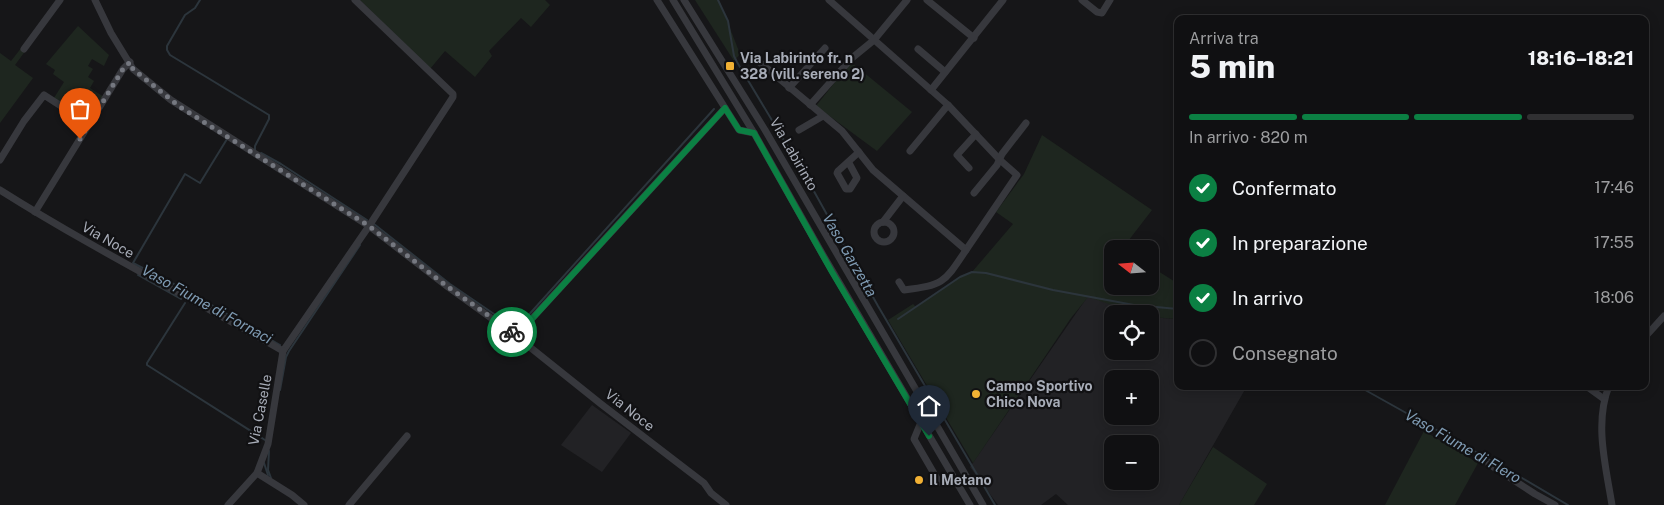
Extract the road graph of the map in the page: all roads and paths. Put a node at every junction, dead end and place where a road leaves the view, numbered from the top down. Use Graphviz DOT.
graph roads {
  1 [pos="60,0"];
  2 [pos="95,0"];
  3 [pos="355,0"];
  4 [pos="657,0"];
  5 [pos="673,0"];
  6 [pos="684,0"];
  7 [pos="828,0"];
  8 [pos="843,0"];
  9 [pos="906,0"];
  10 [pos="927,0"];
  11 [pos="1003,0"];
  12 [pos="1082,0"];
  13 [pos="1110,0"];
  14 [pos="837,7"];
  15 [pos="974,38"];
  16 [pos="874,40"];
  17 [pos="825,48"];
  18 [pos="24,49"];
  19 [pos="918,49"];
  20 [pos="757,60"];
  21 [pos="130,62"];
  22 [pos="945,72"];
  23 [pos="790,88"];
  24 [pos="931,90"];
  25 [pos="810,105"];
  26 [pos="948,105"];
  27 [pos="725,108"];
  28 [pos="823,116"];
  29 [pos="1026,123"];
  30 [pos="89,124"];
  31 [pos="800,130"];
  32 [pos="754,133"];
  33 [pos="976,134"];
  34 [pos="910,151"];
  35 [pos="860,152"];
  36 [pos="0,160"];
  37 [pos="1000,160"];
  38 [pos="848,162"];
  39 [pos="969,168"];
  40 [pos="0,190"];
  41 [pos="974,193"];
  42 [pos="903,196"];
  43 [pos="35,212"];
  44 [pos="883,222"];
  45 [pos="369,226"];
  46 [pos="966,250"];
  47 [pos="899,282"];
  48 [pos="1664,316"];
  49 [pos="1649,333"];
  50 [pos="516,336"];
  51 [pos="284,351"];
  52 [pos="1592,390"];
  53 [pos="1607,390"];
  54 [pos="1604,399"];
  55 [pos="921,422"];
  56 [pos="407,436"];
  57 [pos="1489,464"];
  58 [pos="257,473"];
  59 [pos="955,479"];
  60 [pos="228,505"];
  61 [pos="304,505"];
  62 [pos="349,505"];
  63 [pos="726,505"];
  64 [pos="970,505"];
  65 [pos="983,505"];
  66 [pos="1555,505"];
  67 [pos="1612,505"];
  1 -- 18 [label="street"];
  2 -- 21 [label="street, Via Noce"];
  3 -- 45 [label="street"];
  4 -- 27 [label="street, Via Labirinto"];
  5 -- 32 [label="street, Via Labirinto"];
  6 -- 65 [label="street, Via Labirinto"];
  7 -- 14 [label="street"];
  8 -- 14 [label="street"];
  9 -- 16 [label="street"];
  10 -- 15 [label="street"];
  11 -- 15 [label="street"];
  12 -- 13 [label="street"];
  14 -- 16 [label="street"];
  15 -- 22 [label="street"];
  16 -- 24 [label="street"];
  16 -- 25 [label="street"];
  17 -- 23 [label="street"];
  19 -- 22 [label="street"];
  20 -- 23 [label="street"];
  21 -- 30 [label="street"];
  21 -- 45 [label="street, Via Noce"];
  22 -- 24 [label="street"];
  23 -- 25 [label="street"];
  24 -- 26 [label="street"];
  25 -- 28 [label="street"];
  26 -- 33 [label="street"];
  26 -- 34 [label="street"];
  27 -- 32 [label="street, Via Labirinto"];
  27 -- 50 [label="street"];
  28 -- 31 [label="street"];
  28 -- 35 [label="street"];
  29 -- 37 [label="street"];
  30 -- 36 [label="street"];
  30 -- 43 [label="street"];
  32 -- 55 [label="street, Via Labirinto"];
  33 -- 37 [label="street"];
  33 -- 39 [label="street"];
  35 -- 38 [label="street"];
  35 -- 42 [label="street"];
  37 -- 41 [label="street"];
  37 -- 46 [label="street"];
  40 -- 43 [label="street, Via Noce"];
  42 -- 44 [label="street"];
  42 -- 46 [label="street"];
  43 -- 51 [label="street, Via Noce"];
  45 -- 50 [label="street, Via Noce"];
  45 -- 51 [label="street"];
  46 -- 47 [label="street"];
  48 -- 49 [label="street"];
  50 -- 63 [label="street, Via Noce"];
  51 -- 58 [label="street, Via Caselle"];
  52 -- 54 [label="street"];
  53 -- 54 [label="street"];
  54 -- 67 [label="street"];
  55 -- 59 [label="street, Via Labirinto"];
  55 -- 59 [label="street"];
  56 -- 62 [label="street"];
  57 -- 66 [label="street"];
  58 -- 60 [label="street, Via Caselle"];
  58 -- 61 [label="street"];
  59 -- 64 [label="street, Via Labirinto"];
}
